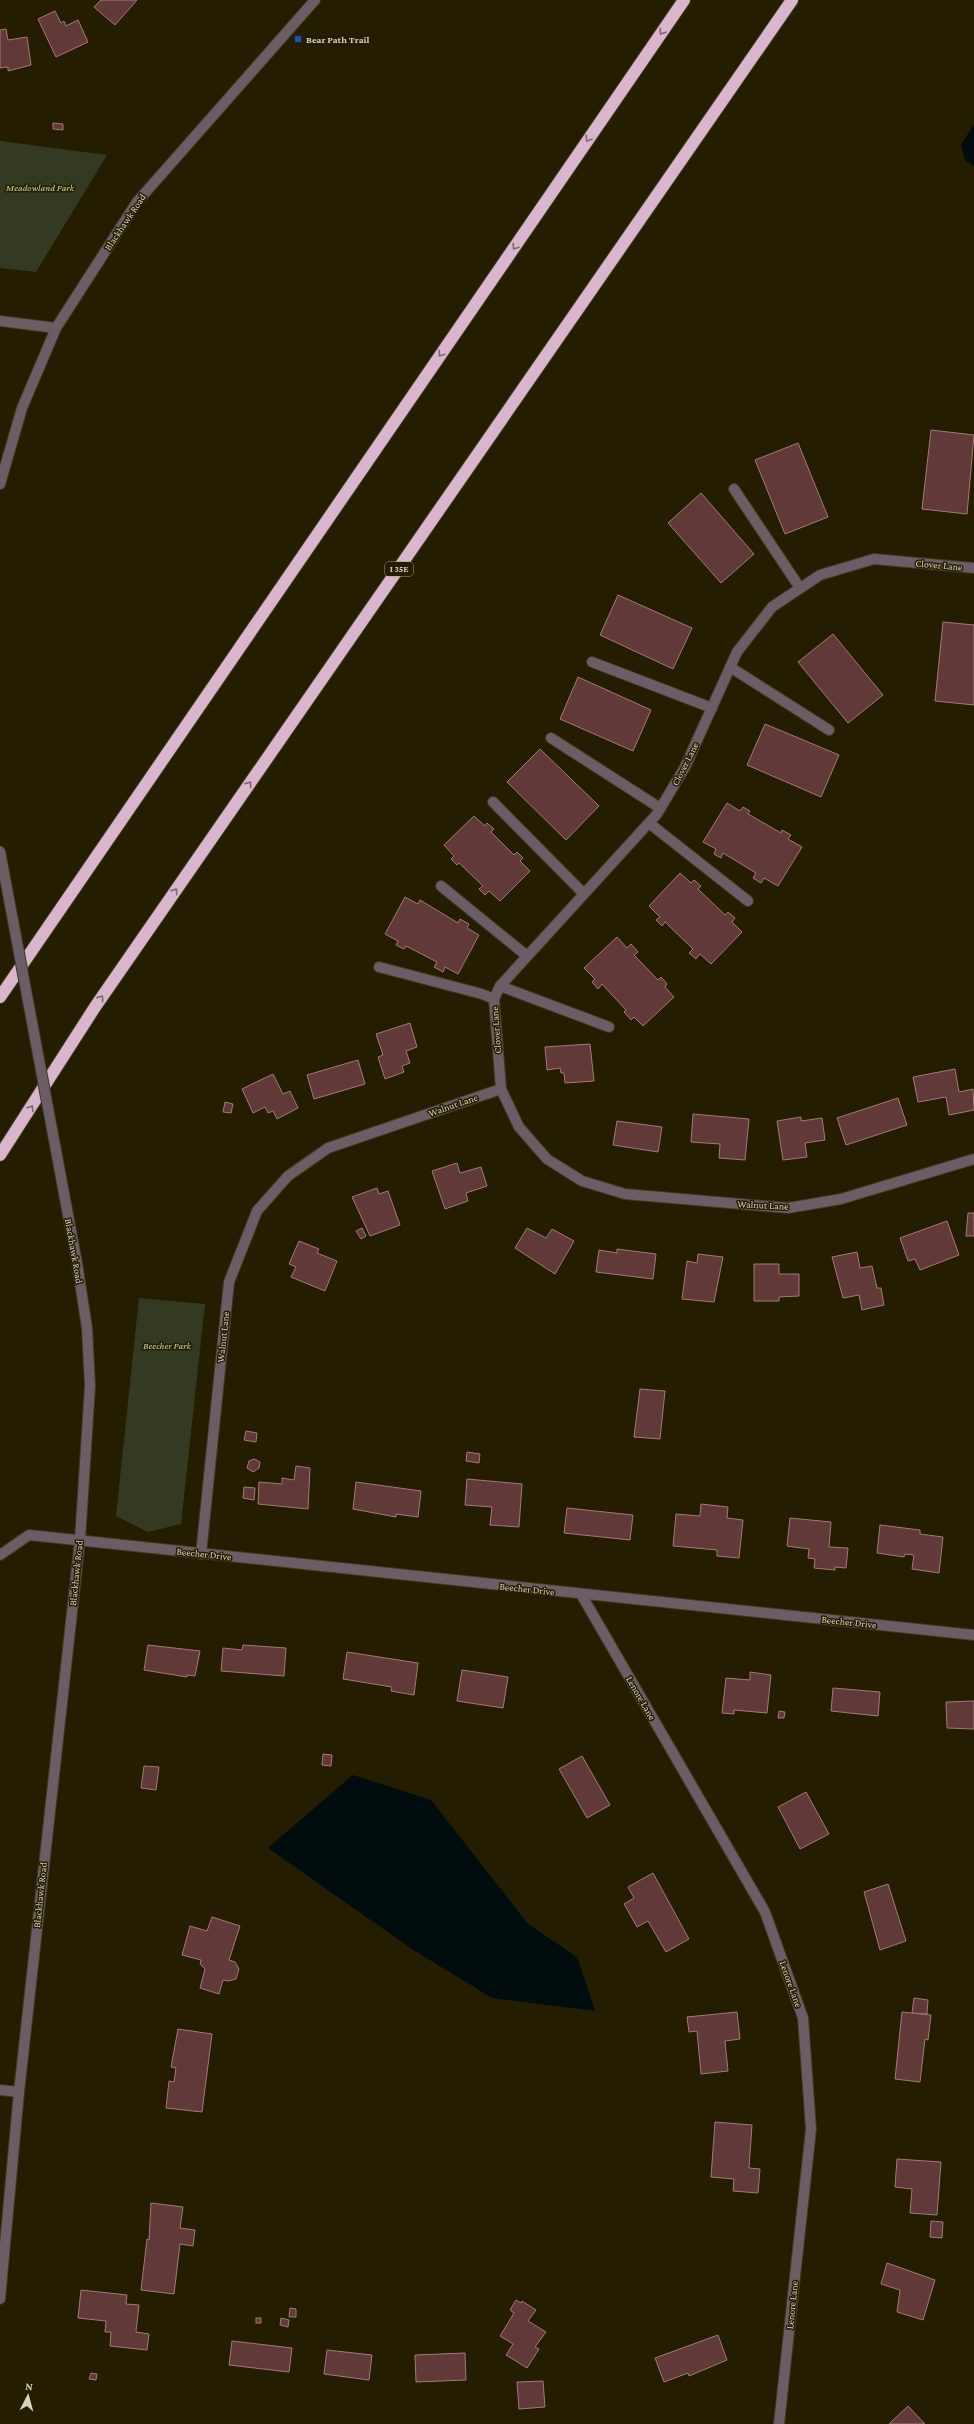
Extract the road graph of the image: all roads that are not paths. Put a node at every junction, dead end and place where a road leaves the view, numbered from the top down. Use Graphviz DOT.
graph roads {
  1 [pos="684,0"];
  2 [pos="792,0"];
  3 [pos="312,1"];
  4 [pos="0,321"];
  5 [pos="56,328"];
  6 [pos="0,484"];
  7 [pos="734,489"];
  8 [pos="974,568"];
  9 [pos="800,588"];
  10 [pos="592,662"];
  11 [pos="730,667"];
  12 [pos="712,708"];
  13 [pos="829,730"];
  14 [pos="551,738"];
  15 [pos="493,802"];
  16 [pos="660,808"];
  17 [pos="649,823"];
  18 [pos="0,851"];
  19 [pos="441,886"];
  20 [pos="584,894"];
  21 [pos="748,901"];
  22 [pos="527,956"];
  23 [pos="379,967"];
  24 [pos="500,986"];
  25 [pos="0,997"];
  26 [pos="494,999"];
  27 [pos="609,1028"];
  28 [pos="501,1089"];
  29 [pos="10,1141"];
  30 [pos="0,1155"];
  31 [pos="974,1159"];
  32 [pos="0,1160"];
  33 [pos="80,1540"];
  34 [pos="201,1554"];
  35 [pos="0,1555"];
  36 [pos="581,1594"];
  37 [pos="974,1635"];
  38 [pos="0,2090"];
  39 [pos="19,2092"];
  40 [pos="0,2299"];
  41 [pos="779,2424"];
  1 -- 25 [label="highway, one-way"];
  29 -- 2 [label="highway, I 35E, one-way"];
  3 -- 5 [label="street, Blackhawk Road"];
  4 -- 5 [label="street"];
  5 -- 6 [label="street, Blackhawk Road"];
  7 -- 9 [label="street"];
  8 -- 9 [label="street, Clover Lane"];
  9 -- 11 [label="street, Clover Lane"];
  10 -- 12 [label="street"];
  11 -- 12 [label="street, Clover Lane"];
  11 -- 13 [label="street"];
  12 -- 16 [label="street, Clover Lane"];
  14 -- 16 [label="street"];
  15 -- 20 [label="street"];
  16 -- 17 [label="street, Clover Lane"];
  17 -- 20 [label="street, Clover Lane"];
  17 -- 21 [label="street"];
  18 -- 33 [label="street, Blackhawk Road, bridge"];
  19 -- 22 [label="street"];
  20 -- 22 [label="street, Clover Lane"];
  22 -- 24 [label="street, Clover Lane"];
  23 -- 26 [label="street"];
  24 -- 26 [label="street, Clover Lane"];
  24 -- 27 [label="street"];
  26 -- 28 [label="street, Clover Lane"];
  28 -- 31 [label="street, Walnut Lane"];
  28 -- 34 [label="street, Walnut Lane"];
  29 -- 30 [label="highway, I 35E"];
  29 -- 32 [label="highway"];
  33 -- 34 [label="street, Beecher Drive"];
  33 -- 35 [label="street, Beecher Drive"];
  33 -- 39 [label="street, Blackhawk Road"];
  34 -- 36 [label="street, Beecher Drive"];
  36 -- 37 [label="street, Beecher Drive"];
  36 -- 41 [label="street, Lenore Lane"];
  38 -- 39 [label="street"];
  39 -- 40 [label="street, Blackhawk Road"];
}
